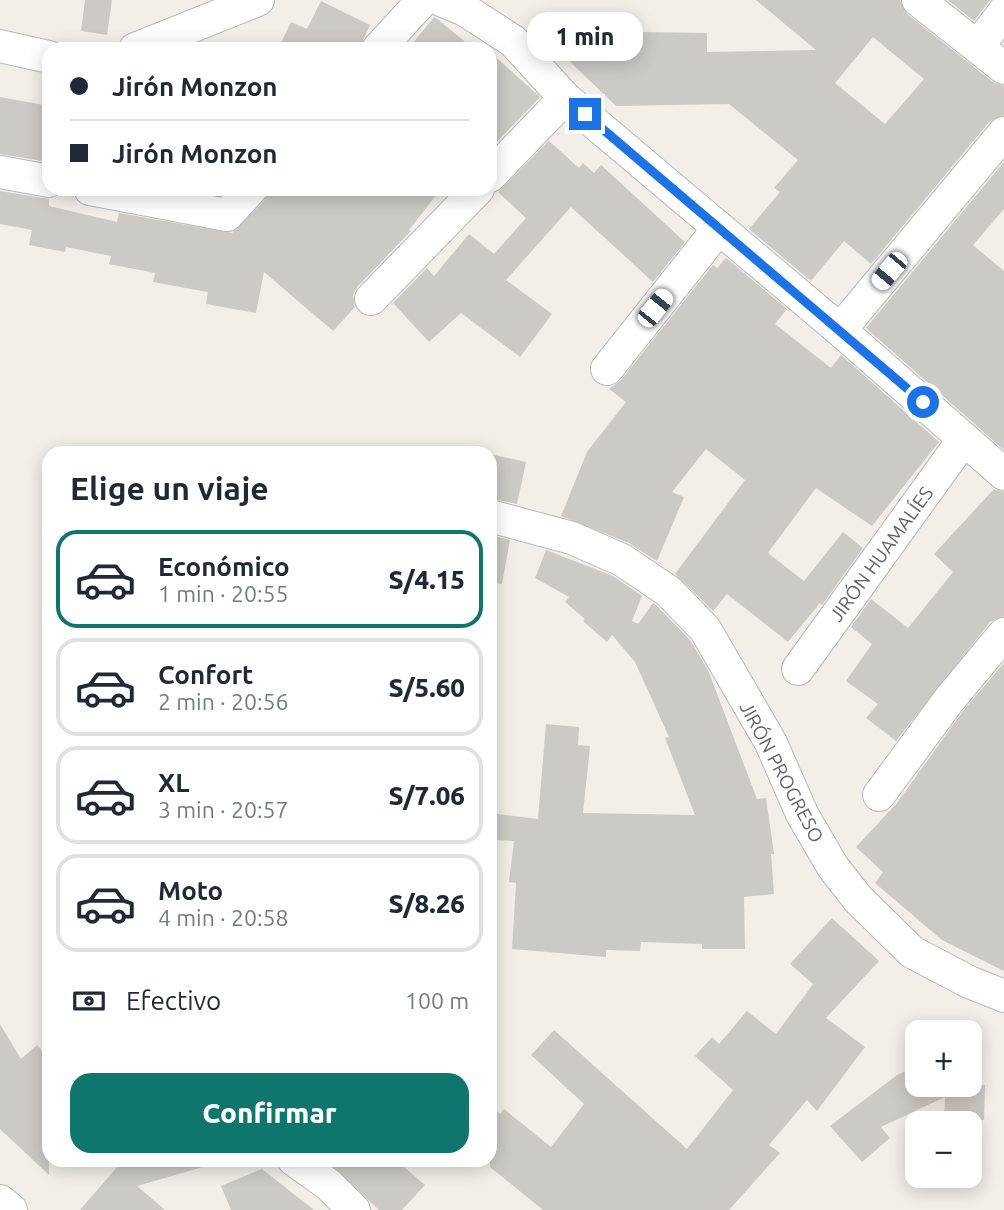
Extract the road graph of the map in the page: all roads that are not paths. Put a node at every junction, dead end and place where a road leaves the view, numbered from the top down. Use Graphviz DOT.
graph roads {
  1 [pos="258,0"];
  2 [pos="423,0"];
  3 [pos="441,0"];
  4 [pos="918,0"];
  5 [pos="1004,12"];
  6 [pos="153,42"];
  7 [pos="385,42"];
  8 [pos="0,46"];
  9 [pos="978,46"];
  10 [pos="42,55"];
  11 [pos="1004,68"];
  12 [pos="565,98"];
  13 [pos="1004,133"];
  14 [pos="497,169"];
  15 [pos="0,172"];
  16 [pos="42,180"];
  17 [pos="127,196"];
  18 [pos="245,196"];
  19 [pos="471,196"];
  20 [pos="719,228"];
  21 [pos="371,299"];
  22 [pos="840,330"];
  23 [pos="607,369"];
  24 [pos="964,439"];
  25 [pos="1004,474"];
  26 [pos="497,518"];
  27 [pos="1004,634"];
  28 [pos="798,669"];
  29 [pos="879,795"];
  30 [pos="1004,996"];
  31 [pos="303,1167"];
  32 [pos="0,1201"];
  33 [pos="11,1210"];
  34 [pos="354,1210"];
  1 -- 6 [label="street"];
  2 -- 7 [label="street"];
  3 -- 12 [label="street"];
  4 -- 9 [label="street"];
  5 -- 9 [label="street"];
  8 -- 10 [label="street"];
  9 -- 11 [label="street"];
  12 -- 14 [label="street"];
  12 -- 20 [label="street"];
  13 -- 22 [label="street"];
  15 -- 16 [label="street"];
  17 -- 18 [label="street"];
  19 -- 21 [label="street"];
  20 -- 22 [label="street"];
  20 -- 23 [label="street"];
  22 -- 24 [label="street"];
  24 -- 25 [label="street"];
  24 -- 28 [label="street, JIRÓN HUAMALÍES"];
  26 -- 30 [label="street, JIRÓN PROGRESO"];
  27 -- 29 [label="street"];
  31 -- 34 [label="street"];
  32 -- 33 [label="street"];
}
